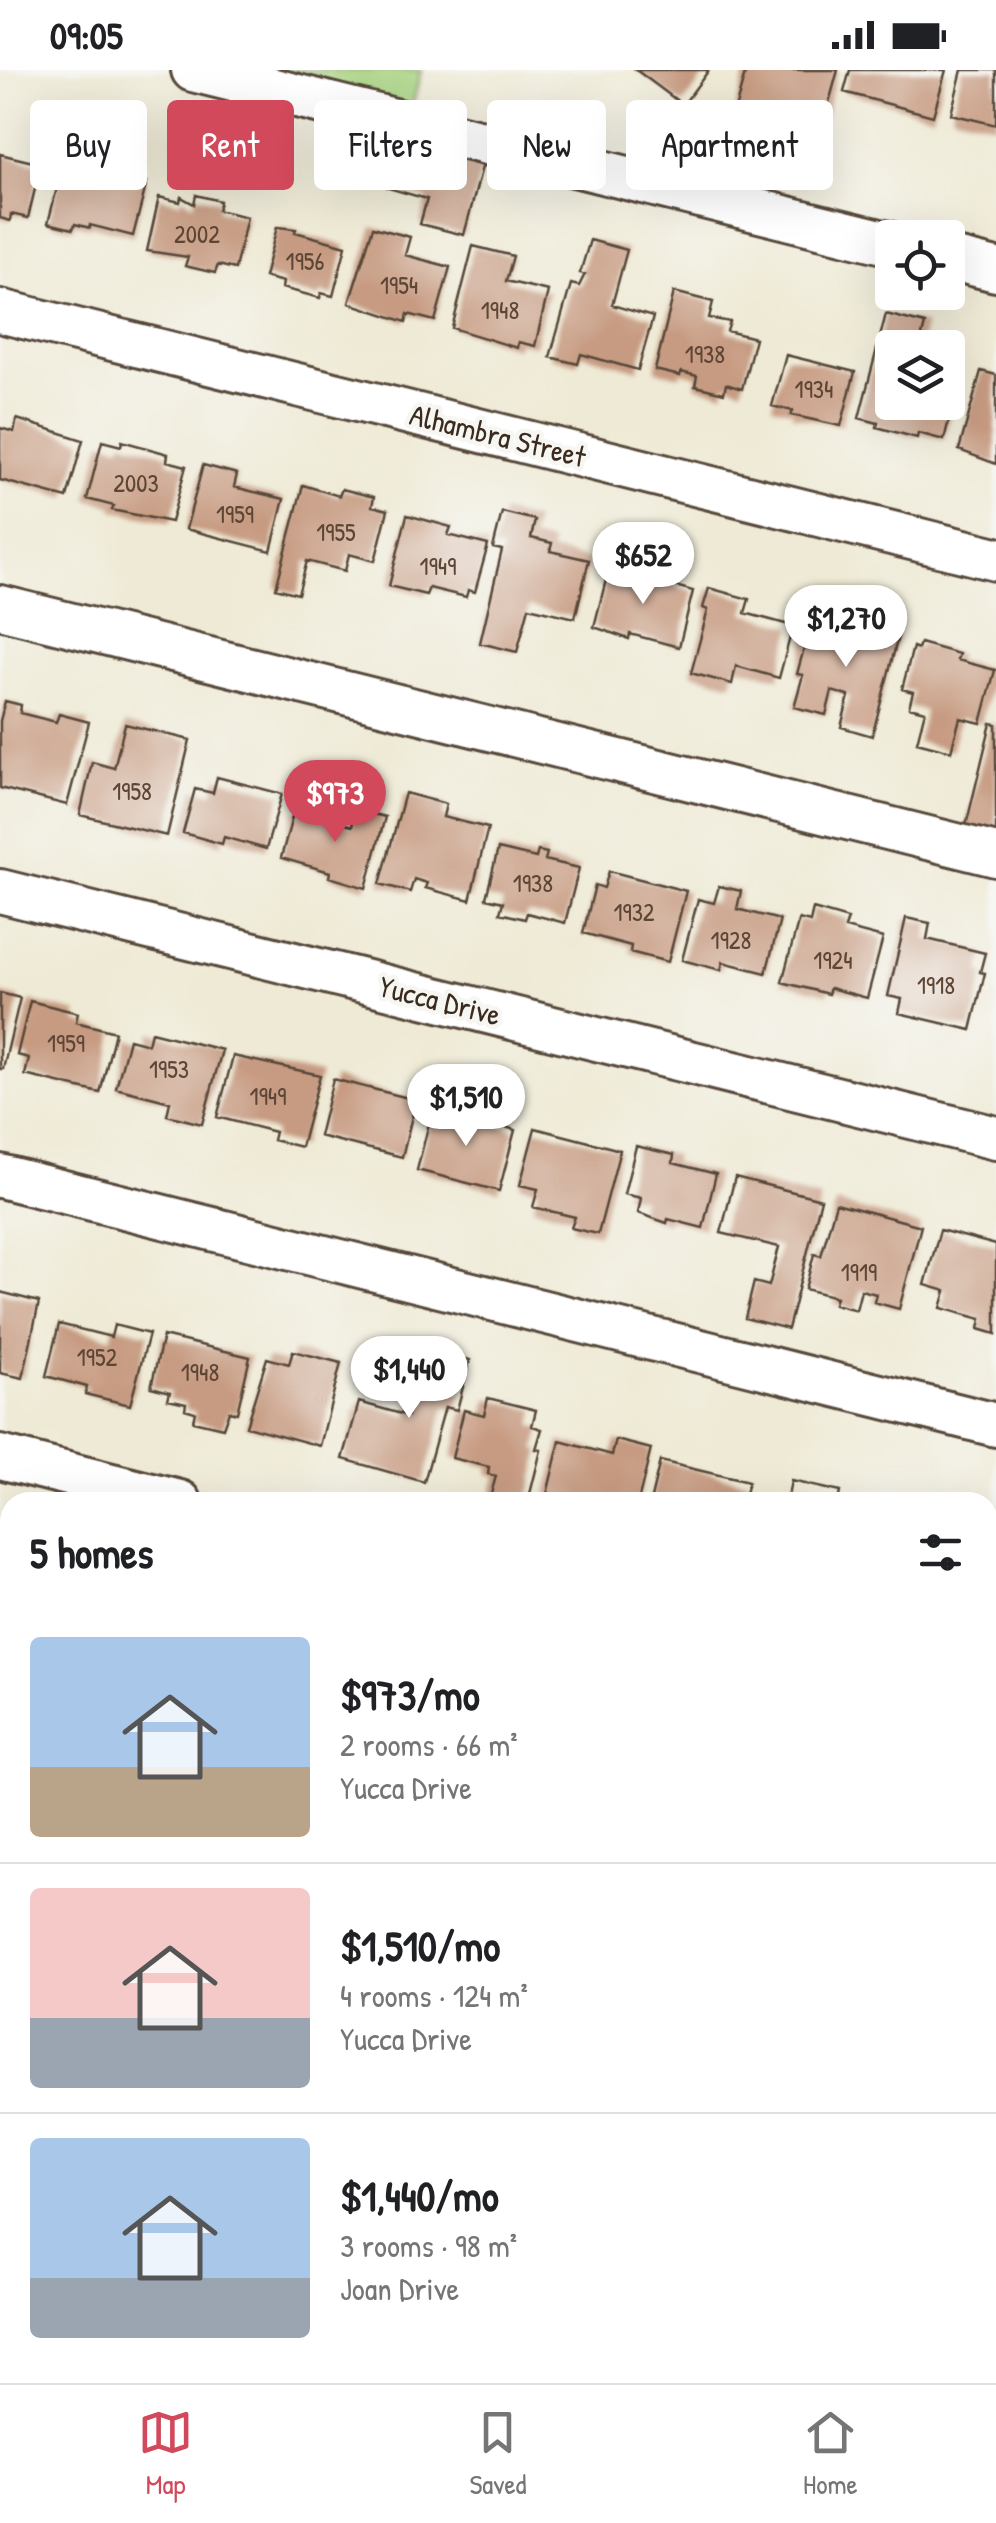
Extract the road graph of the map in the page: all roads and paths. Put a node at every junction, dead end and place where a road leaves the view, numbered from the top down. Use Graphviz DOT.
graph roads {
  1 [pos="192,70"];
  2 [pos="875,240"];
  3 [pos="965,262"];
  4 [pos="996,270"];
  5 [pos="0,311"];
  6 [pos="996,560"];
  7 [pos="0,606"];
  8 [pos="996,855"];
  9 [pos="0,891"];
  10 [pos="996,1138"];
  11 [pos="0,1176"];
  12 [pos="996,1424"];
  13 [pos="0,1457"];
  14 [pos="140,1492"];
  1 -- 2 [label="street"];
  3 -- 4 [label="street"];
  5 -- 6 [label="street, Alhambra Street"];
  7 -- 8 [label="street"];
  9 -- 10 [label="street, Yucca Drive"];
  11 -- 12 [label="street"];
  13 -- 14 [label="street"];
}
